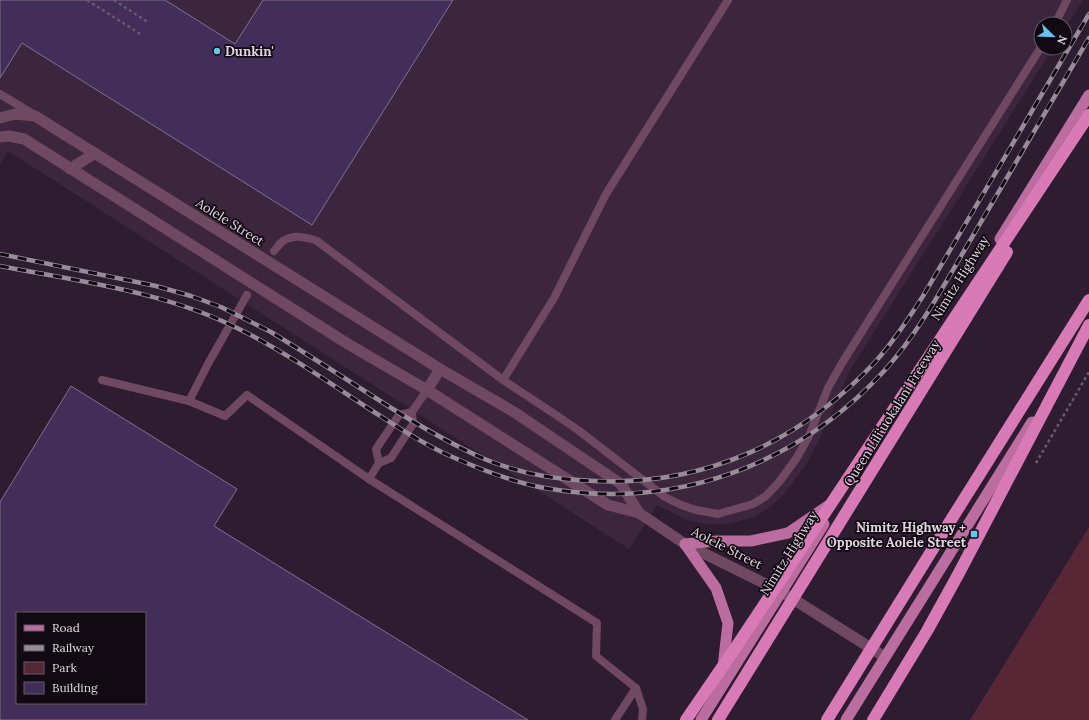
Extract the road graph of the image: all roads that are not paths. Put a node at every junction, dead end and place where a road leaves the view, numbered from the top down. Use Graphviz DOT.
graph roads {
  1 [pos="728,0"];
  2 [pos="1067,0"];
  3 [pos="1059,16"];
  4 [pos="1035,56"];
  5 [pos="0,94"];
  6 [pos="1089,95"];
  7 [pos="1089,115"];
  8 [pos="35,116"];
  9 [pos="0,118"];
  10 [pos="1089,120"];
  11 [pos="0,137"];
  12 [pos="95,153"];
  13 [pos="70,169"];
  14 [pos="274,251"];
  15 [pos="247,295"];
  16 [pos="1089,300"];
  17 [pos="1089,325"];
  18 [pos="1089,332"];
  19 [pos="440,369"];
  20 [pos="102,380"];
  21 [pos="502,380"];
  22 [pos="427,390"];
  23 [pos="189,401"];
  24 [pos="412,412"];
  25 [pos="379,463"];
  26 [pos="369,479"];
  27 [pos="841,498"];
  28 [pos="639,513"];
  29 [pos="685,544"];
  30 [pos="782,592"];
  31 [pos="885,657"];
  32 [pos="722,686"];
  33 [pos="636,688"];
  34 [pos="615,720"];
  35 [pos="642,720"];
  36 [pos="686,720"];
  37 [pos="701,720"];
  38 [pos="718,720"];
  39 [pos="827,720"];
  40 [pos="846,720"];
  41 [pos="873,720"];
  1 -- 21 [label="lane"];
  2 -- 3 [label="lane"];
  4 -- 21 [label="lane"];
  5 -- 8 [label="lane"];
  6 -- 27 [label="main road, Nimitz Highway"];
  7 -- 36 [label="highway, bridge"];
  8 -- 9 [label="street, Aolele Street"];
  8 -- 12 [label="street, Aolele Street"];
  10 -- 38 [label="highway, Queen Liliʻuokalani Freeway, bridge"];
  11 -- 13 [label="street, Aolele Street"];
  12 -- 13 [label="street"];
  12 -- 19 [label="street, Aolele Street"];
  13 -- 22 [label="street, Aolele Street"];
  14 -- 21 [label="lane"];
  15 -- 23 [label="lane"];
  16 -- 39 [label="highway, bridge"];
  17 -- 41 [label="highway, bridge"];
  18 -- 31 [label="main road"];
  19 -- 22 [label="street"];
  19 -- 28 [label="street, Aolele Street"];
  20 -- 23 [label="lane"];
  22 -- 24 [label="lane"];
  22 -- 28 [label="street, Aolele Street"];
  23 -- 26 [label="lane"];
  24 -- 25 [label="lane"];
  24 -- 25 [label="lane"];
  25 -- 26 [label="lane"];
  26 -- 33 [label="lane"];
  27 -- 29 [label="main road"];
  27 -- 30 [label="main road, Nimitz Highway"];
  28 -- 29 [label="street, Aolele Street"];
  29 -- 30 [label="street, Aolele Street"];
  29 -- 32 [label="main road"];
  30 -- 31 [label="street, Aolele Street"];
  30 -- 32 [label="main road, Nimitz Highway"];
  31 -- 40 [label="main road"];
  32 -- 37 [label="main road, Nimitz Highway"];
  33 -- 34 [label="lane"];
  33 -- 35 [label="lane"];
}
